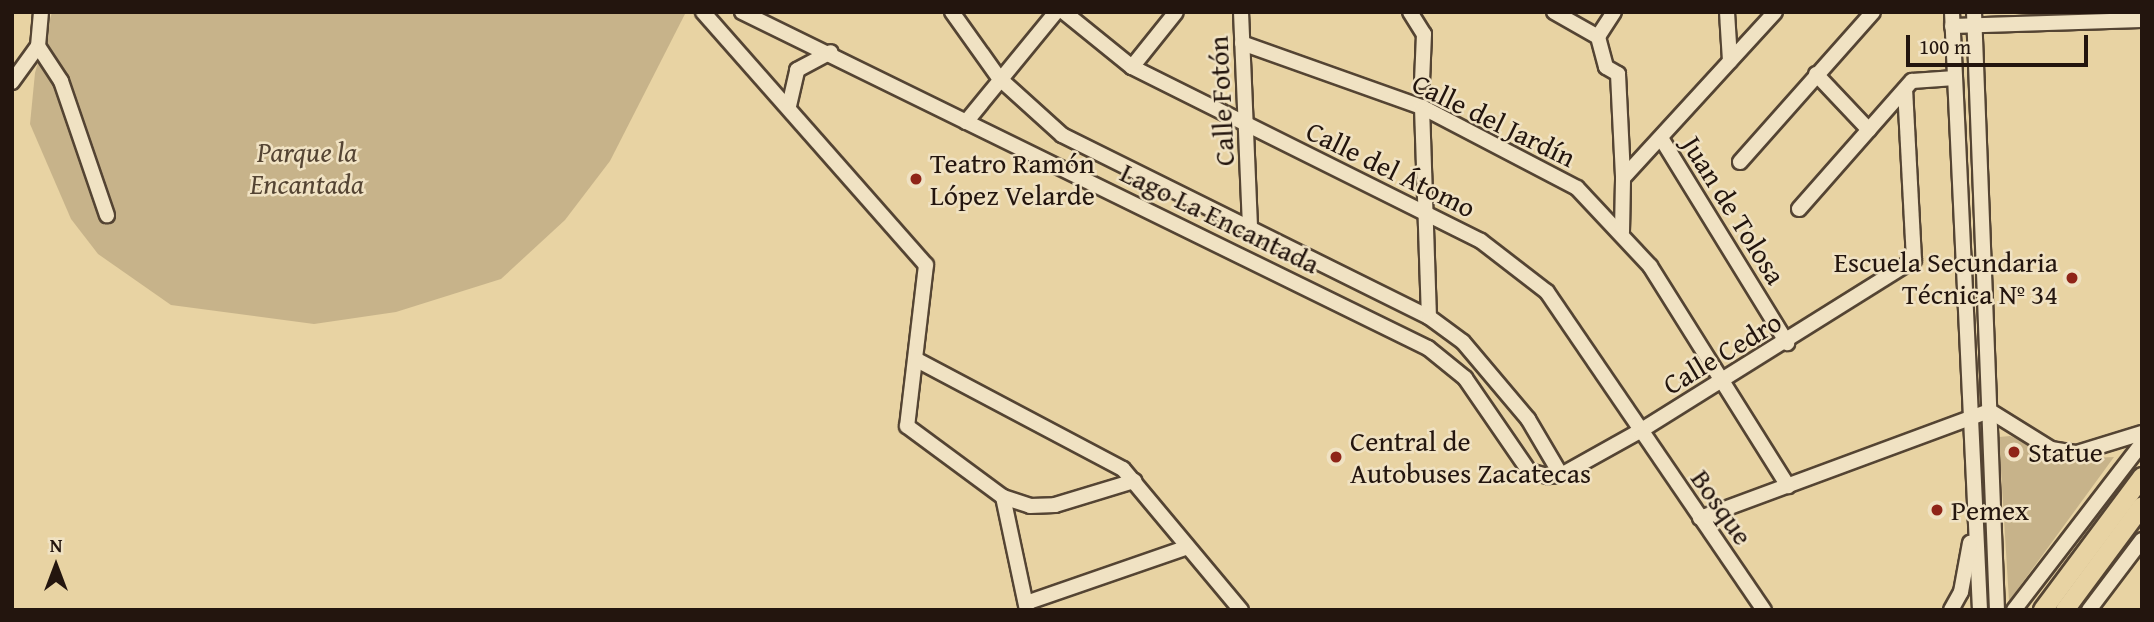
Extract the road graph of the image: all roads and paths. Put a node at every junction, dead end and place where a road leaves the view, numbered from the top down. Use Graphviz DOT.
graph roads {
  1 [pos="41,12"];
  2 [pos="704,12"];
  3 [pos="742,12"];
  4 [pos="952,12"];
  5 [pos="1056,12"];
  6 [pos="1064,12"];
  7 [pos="1176,12"];
  8 [pos="1241,12"];
  9 [pos="1410,12"];
  10 [pos="1553,12"];
  11 [pos="1614,12"];
  12 [pos="1727,12"];
  13 [pos="1775,12"];
  14 [pos="1872,12"];
  15 [pos="2073,18"];
  16 [pos="1952,19"];
  17 [pos="1975,19"];
  18 [pos="2142,20"];
  19 [pos="1598,37"];
  20 [pos="1242,43"];
  21 [pos="38,46"];
  22 [pos="831,52"];
  23 [pos="1730,61"];
  24 [pos="1132,67"];
  25 [pos="1815,74"];
  26 [pos="999,78"];
  27 [pos="1955,78"];
  28 [pos="1422,81"];
  29 [pos="12,82"];
  30 [pos="1905,90"];
  31 [pos="789,106"];
  32 [pos="1422,107"];
  33 [pos="967,122"];
  34 [pos="1247,125"];
  35 [pos="1869,130"];
  36 [pos="1661,138"];
  37 [pos="1740,162"];
  38 [pos="1623,178"];
  39 [pos="1799,209"];
  40 [pos="1211,212"];
  41 [pos="1427,214"];
  42 [pos="107,215"];
  43 [pos="1250,230"];
  44 [pos="1622,232"];
  45 [pos="1199,236"];
  46 [pos="1429,317"];
  47 [pos="1787,343"];
  48 [pos="917,360"];
  49 [pos="1720,383"];
  50 [pos="1990,411"];
  51 [pos="1969,419"];
  52 [pos="1640,431"];
  53 [pos="2142,433"];
  54 [pos="2142,443"];
  55 [pos="1561,475"];
  56 [pos="2142,477"];
  57 [pos="1134,481"];
  58 [pos="1788,486"];
  59 [pos="1003,497"];
  60 [pos="2142,506"];
  61 [pos="1700,518"];
  62 [pos="1974,520"];
  63 [pos="2142,540"];
  64 [pos="1188,547"];
  65 [pos="1026,606"];
  66 [pos="1241,610"];
  67 [pos="1764,610"];
  68 [pos="1951,610"];
  69 [pos="1980,610"];
  70 [pos="1997,610"];
  71 [pos="2014,610"];
  72 [pos="2043,610"];
  73 [pos="2065,610"];
  74 [pos="2090,610"];
  1 -- 21 [label="street"];
  2 -- 31 [label="street"];
  3 -- 22 [label="street, Lago La Encantada"];
  4 -- 26 [label="street"];
  5 -- 26 [label="street"];
  6 -- 24 [label="street, Calle del Átomo"];
  7 -- 24 [label="street"];
  8 -- 20 [label="street, Calle Fotón"];
  9 -- 28 [label="street"];
  10 -- 19 [label="street"];
  11 -- 19 [label="street"];
  12 -- 23 [label="street"];
  13 -- 23 [label="street"];
  14 -- 25 [label="street"];
  15 -- 17 [label="street"];
  15 -- 18 [label="street"];
  16 -- 17 [label="street"];
  16 -- 27 [label="street"];
  17 -- 50 [label="street"];
  19 -- 38 [label="street"];
  20 -- 32 [label="street, Calle del Jardín"];
  20 -- 34 [label="street, Calle Fotón"];
  21 -- 29 [label="street"];
  21 -- 42 [label="street"];
  22 -- 31 [label="street"];
  22 -- 33 [label="street, Lago La Encantada"];
  23 -- 36 [label="street"];
  24 -- 34 [label="street, Calle del Átomo"];
  25 -- 35 [label="street"];
  25 -- 37 [label="street"];
  26 -- 33 [label="street"];
  26 -- 40 [label="street"];
  27 -- 30 [label="street"];
  27 -- 51 [label="street"];
  30 -- 35 [label="street"];
  30 -- 47 [label="street, Calle Cedro"];
  31 -- 48 [label="street"];
  32 -- 41 [label="street"];
  32 -- 44 [label="street, Calle del Jardín"];
  33 -- 45 [label="street, Lago La Encantada"];
  34 -- 41 [label="street, Calle del Átomo"];
  34 -- 43 [label="street, Calle Fotón"];
  35 -- 39 [label="street"];
  36 -- 38 [label="street"];
  36 -- 47 [label="street, Juan de Tolosa"];
  38 -- 44 [label="street"];
  40 -- 43 [label="street"];
  40 -- 45 [label="street"];
  41 -- 46 [label="street"];
  41 -- 52 [label="street, Calle del Átomo"];
  43 -- 46 [label="street"];
  44 -- 49 [label="street, Calle del Jardín"];
  45 -- 55 [label="street, Lago La Encantada"];
  46 -- 55 [label="street"];
  47 -- 49 [label="street, Calle Cedro"];
  48 -- 57 [label="street"];
  48 -- 59 [label="street"];
  49 -- 52 [label="street, Calle Cedro"];
  49 -- 58 [label="street, Calle del Jardín"];
  50 -- 51 [label="street"];
  50 -- 53 [label="street"];
  50 -- 70 [label="street"];
  51 -- 58 [label="street"];
  51 -- 62 [label="street"];
  52 -- 55 [label="street, Calle Cedro"];
  52 -- 61 [label="street, Bosque"];
  54 -- 71 [label="street"];
  56 -- 72 [label="main road"];
  57 -- 59 [label="street"];
  57 -- 64 [label="street"];
  58 -- 61 [label="street"];
  59 -- 65 [label="street"];
  60 -- 73 [label="main road"];
  61 -- 67 [label="street, Bosque"];
  62 -- 68 [label="street"];
  62 -- 69 [label="street"];
  63 -- 74 [label="street"];
  64 -- 65 [label="street"];
  64 -- 66 [label="street"];
}
